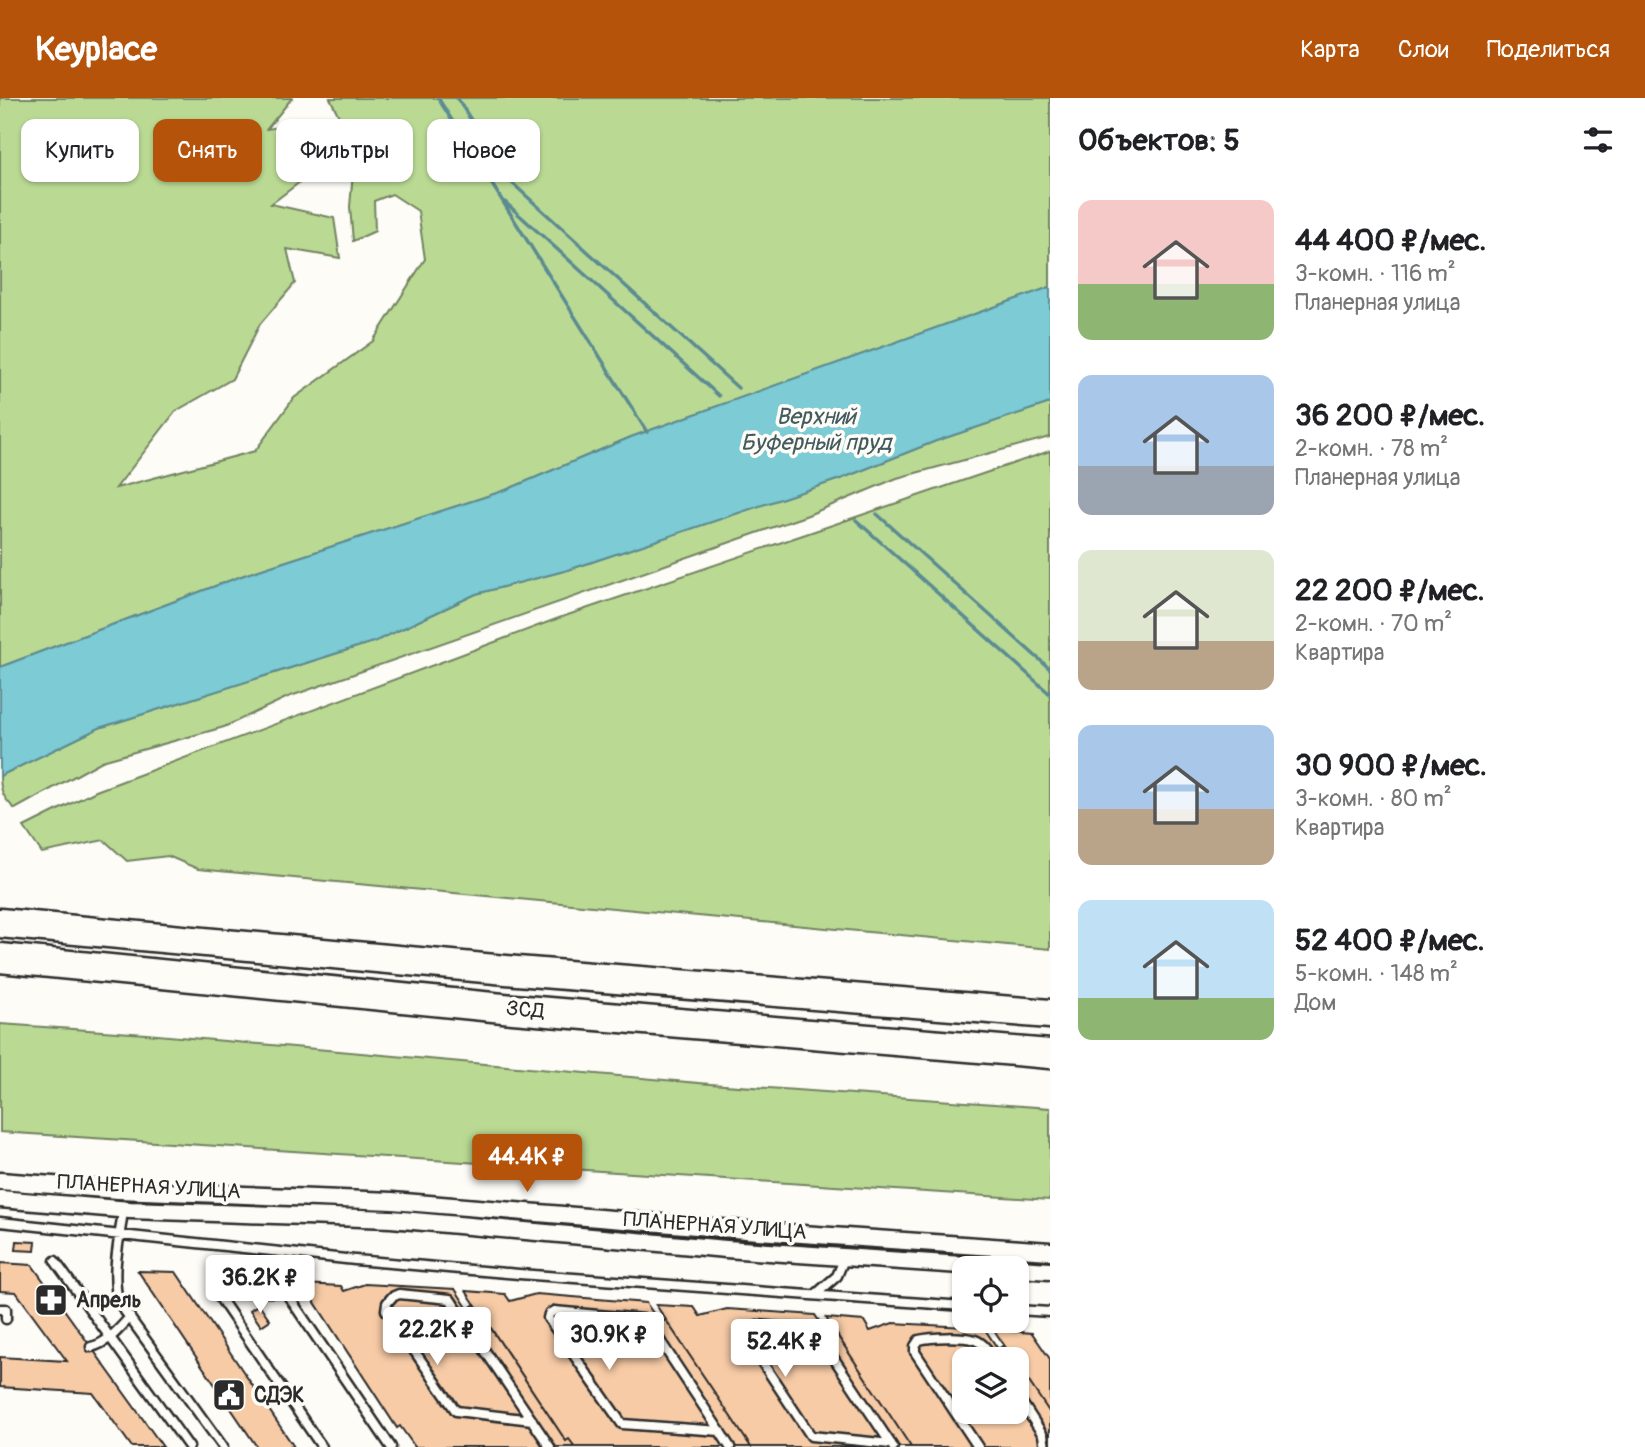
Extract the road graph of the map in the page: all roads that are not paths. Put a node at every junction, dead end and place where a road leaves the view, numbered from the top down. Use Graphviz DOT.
graph roads {
  1 [pos="0,923"];
  2 [pos="0,958"];
  3 [pos="1050,1014"];
  4 [pos="1050,1054"];
  5 [pos="0,1181"];
  6 [pos="0,1199"];
  7 [pos="123,1210"];
  8 [pos="0,1222"];
  9 [pos="120,1235"];
  10 [pos="1050,1251"];
  11 [pos="845,1257"];
  12 [pos="55,1261"];
  13 [pos="1050,1271"];
  14 [pos="815,1296"];
  15 [pos="952,1305"];
  16 [pos="0,1308"];
  17 [pos="1029,1311"];
  18 [pos="1050,1312"];
  19 [pos="130,1317"];
  20 [pos="6,1319"];
  21 [pos="110,1338"];
  22 [pos="90,1347"];
  23 [pos="984,1347"];
  24 [pos="952,1408"];
  25 [pos="1029,1413"];
  26 [pos="532,1420"];
  27 [pos="963,1424"];
  28 [pos="719,1431"];
  29 [pos="892,1446"];
  30 [pos="189,1447"];
  31 [pos="223,1447"];
  32 [pos="322,1447"];
  33 [pos="391,1447"];
  34 [pos="550,1447"];
  35 [pos="730,1447"];
  36 [pos="978,1447"];
  37 [pos="1045,1447"];
  1 -- 3 [label="highway, ЗСД"];
  2 -- 4 [label="highway, ЗСД"];
  5 -- 10 [label="street, ПЛАНЕРНАЯ УЛИЦА"];
  6 -- 7 [label="street, ПЛАНЕРНАЯ УЛИЦА"];
  7 -- 9 [label="lane"];
  7 -- 11 [label="street, ПЛАНЕРНАЯ УЛИЦА"];
  8 -- 9 [label="lane"];
  9 -- 14 [label="lane"];
  9 -- 19 [label="lane"];
  11 -- 13 [label="street, ПЛАНЕРНАЯ УЛИЦА"];
  11 -- 14 [label="lane"];
  12 -- 21 [label="lane"];
  14 -- 15 [label="lane"];
  16 -- 20 [label="lane"];
  17 -- 18 [label="lane"];
  19 -- 21 [label="lane"];
  19 -- 31 [label="lane"];
  21 -- 22 [label="lane"];
  21 -- 30 [label="lane"];
  23 -- 24 [label="lane"];
  25 -- 37 [label="lane"];
  26 -- 26 [label="lane"];
  26 -- 34 [label="lane"];
  27 -- 36 [label="lane"];
  28 -- 28 [label="lane"];
  28 -- 35 [label="lane"];
  29 -- 29 [label="lane"];
  32 -- 33 [label="lane"];
}
